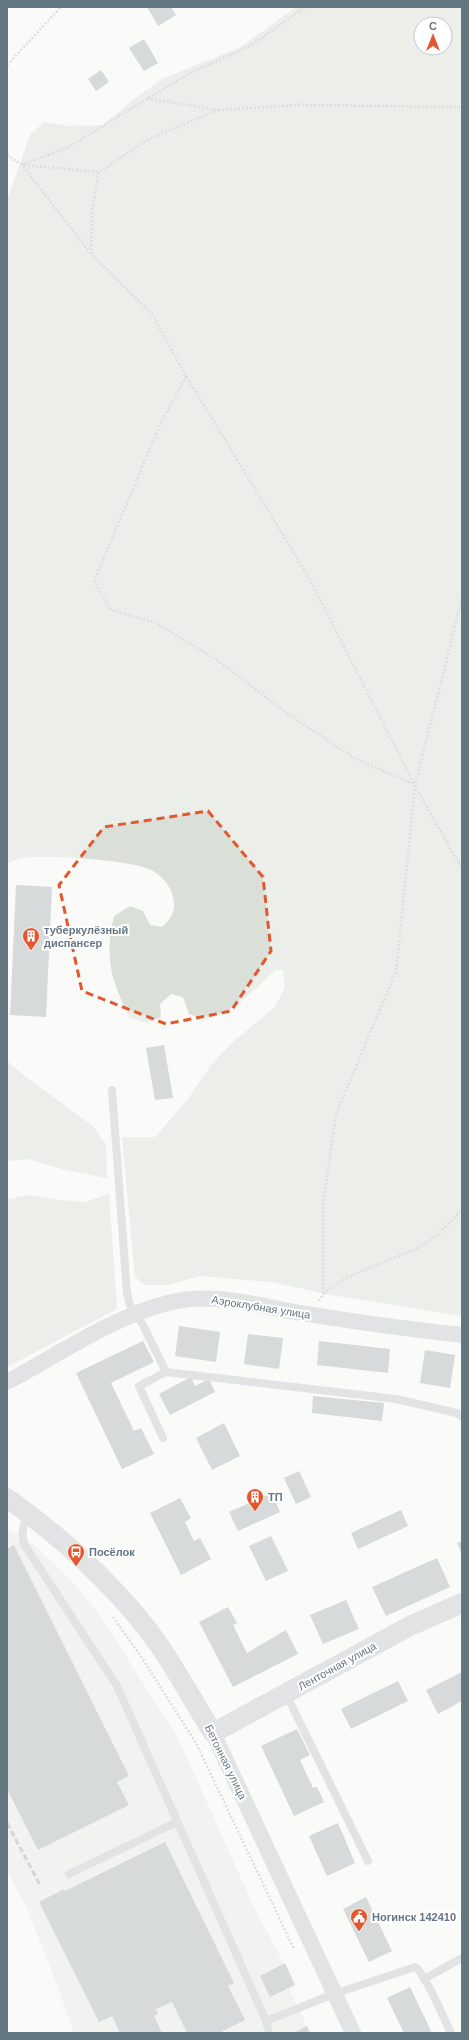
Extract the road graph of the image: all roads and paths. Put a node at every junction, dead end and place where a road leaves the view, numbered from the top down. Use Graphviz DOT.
graph roads {
  1 [pos="61,7"];
  2 [pos="305,7"];
  3 [pos="7,65"];
  4 [pos="147,98"];
  5 [pos="462,107"];
  6 [pos="218,110"];
  7 [pos="7,155"];
  8 [pos="22,165"];
  9 [pos="99,172"];
  10 [pos="91,254"];
  11 [pos="186,376"];
  12 [pos="462,598"];
  13 [pos="416,786"];
  14 [pos="462,869"];
  15 [pos="112,1090"];
  16 [pos="462,1209"];
  17 [pos="323,1293"];
  18 [pos="135,1314"];
  19 [pos="313,1315"];
  20 [pos="462,1335"];
  21 [pos="166,1372"];
  22 [pos="7,1382"];
  23 [pos="462,1417"];
  24 [pos="163,1438"];
  25 [pos="7,1498"];
  26 [pos="29,1514"];
  27 [pos="462,1603"];
  28 [pos="109,1611"];
  29 [pos="286,1694"];
  30 [pos="214,1733"];
  31 [pos="177,1822"];
  32 [pos="368,1861"];
  33 [pos="69,1874"];
  34 [pos="294,1949"];
  35 [pos="462,1958"];
  36 [pos="424,1979"];
  37 [pos="334,1994"];
  38 [pos="266,2021"];
  39 [pos="269,2033"];
  40 [pos="353,2033"];
  41 [pos="451,2033"];
  1 -- 3 [label="path"];
  2 -- 4 [label="path"];
  4 -- 6 [label="path"];
  4 -- 8 [label="path"];
  5 -- 6 [label="path"];
  6 -- 9 [label="path"];
  7 -- 8 [label="path"];
  8 -- 9 [label="path"];
  8 -- 10 [label="path"];
  9 -- 10 [label="path"];
  10 -- 11 [label="path"];
  11 -- 13 [label="path"];
  11 -- 13 [label="path"];
  12 -- 13 [label="path"];
  13 -- 14 [label="path"];
  13 -- 17 [label="path"];
  15 -- 18 [label="lane"];
  16 -- 17 [label="path"];
  17 -- 19 [label="path"];
  18 -- 19 [label="street, Аэроклубная улица"];
  18 -- 21 [label="lane"];
  18 -- 22 [label="street, Аэроклубная улица"];
  19 -- 20 [label="street, Аэроклубная улица"];
  21 -- 23 [label="lane"];
  21 -- 24 [label="lane"];
  25 -- 26 [label="street, Бетонная улица"];
  26 -- 30 [label="street, Бетонная улица"];
  26 -- 31 [label="lane"];
  27 -- 29 [label="street, Ленточная улица"];
  28 -- 34 [label="path"];
  29 -- 30 [label="street, Ленточная улица"];
  29 -- 32 [label="lane"];
  30 -- 37 [label="street, Бетонная улица"];
  31 -- 33 [label="lane"];
  31 -- 38 [label="lane"];
  35 -- 36 [label="lane"];
  36 -- 37 [label="lane"];
  36 -- 41 [label="lane"];
  37 -- 38 [label="lane"];
  37 -- 40 [label="street, Бетонная улица"];
  38 -- 39 [label="lane"];
}
